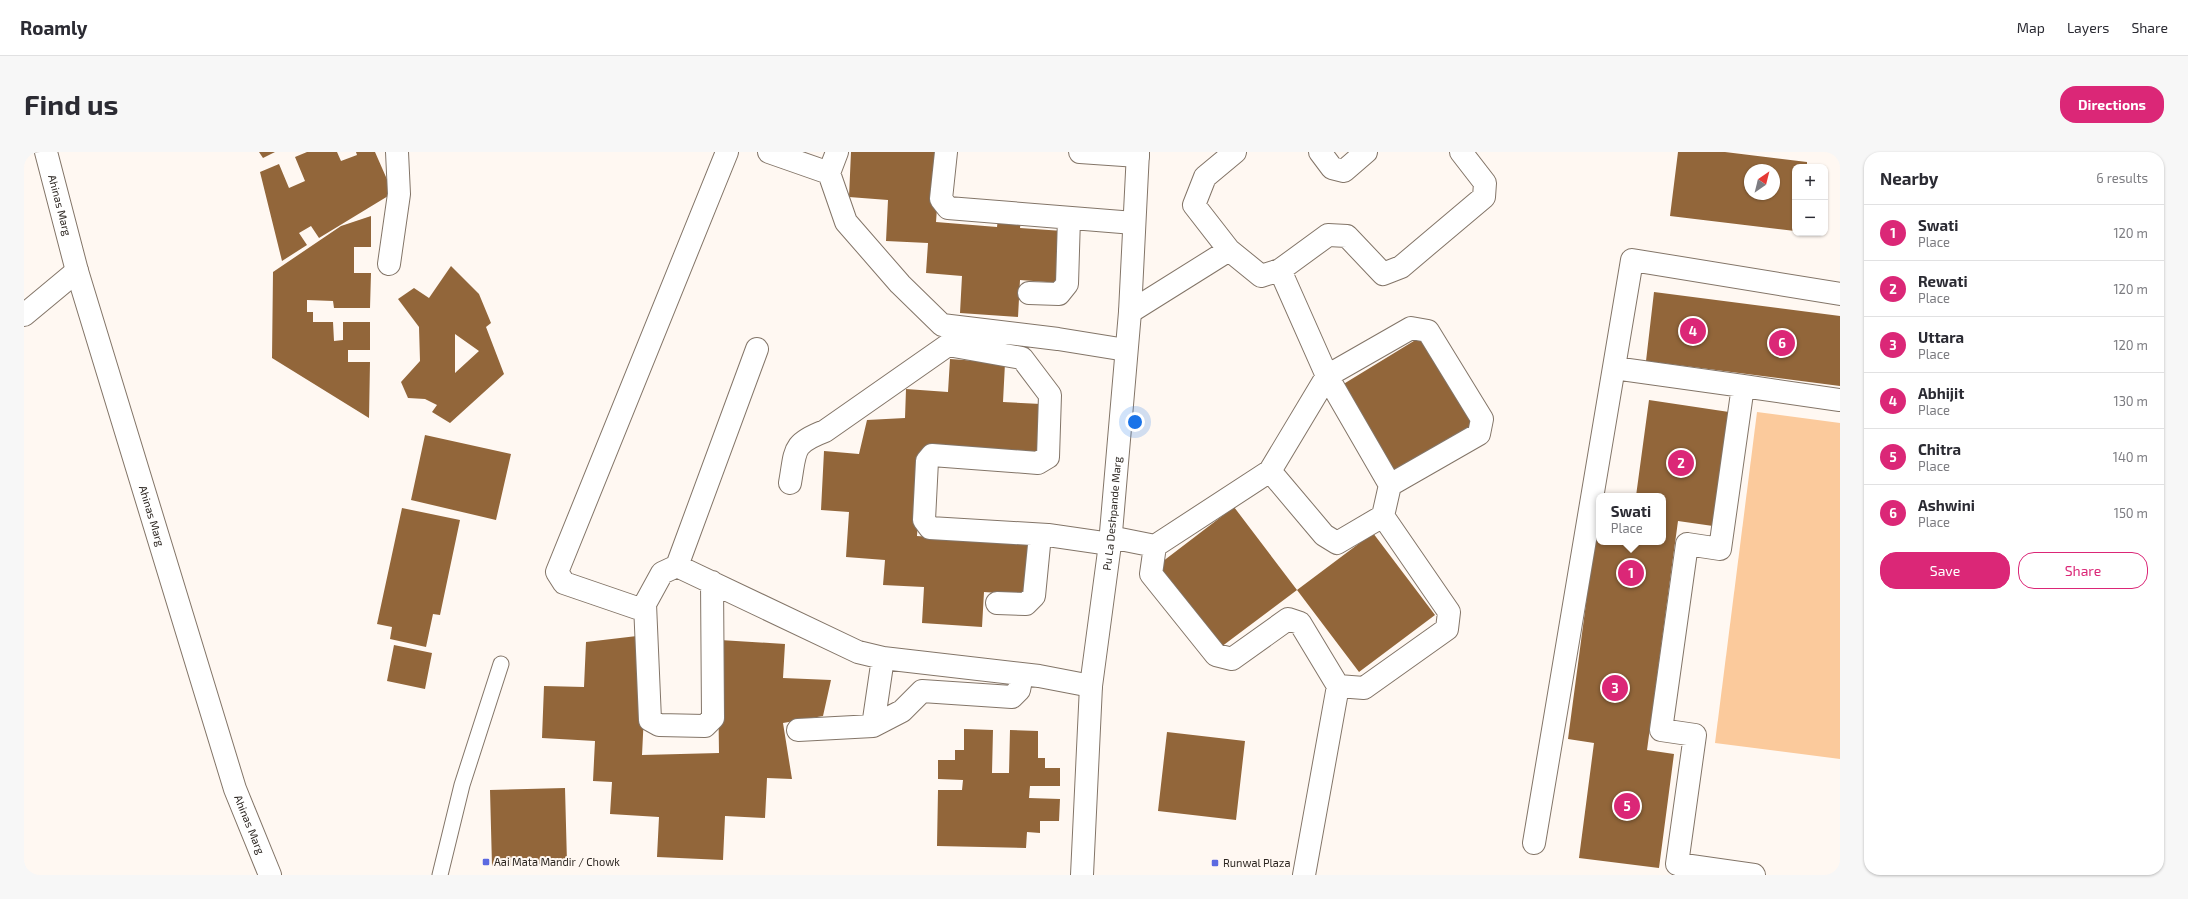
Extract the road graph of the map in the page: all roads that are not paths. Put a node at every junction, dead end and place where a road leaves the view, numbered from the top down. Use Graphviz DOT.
graph roads {
  1 [pos="46,152"];
  2 [pos="397,152"];
  3 [pos="727,152"];
  4 [pos="770,152"];
  5 [pos="837,152"];
  6 [pos="946,152"];
  7 [pos="1080,152"];
  8 [pos="1235,152"];
  9 [pos="1320,152"];
  10 [pos="1366,152"];
  11 [pos="1461,152"];
  12 [pos="1138,154"];
  13 [pos="829,173"];
  14 [pos="1069,218"];
  15 [pos="1134,223"];
  16 [pos="1229,250"];
  17 [pos="390,264"];
  18 [pos="1280,270"];
  19 [pos="77,271"];
  20 [pos="1029,293"];
  21 [pos="1840,294"];
  22 [pos="1130,312"];
  23 [pos="24,315"];
  24 [pos="757,349"];
  25 [pos="1126,350"];
  26 [pos="1614,368"];
  27 [pos="1327,376"];
  28 [pos="1742,386"];
  29 [pos="1840,400"];
  30 [pos="1270,471"];
  31 [pos="790,483"];
  32 [pos="1390,485"];
  33 [pos="1383,516"];
  34 [pos="1040,535"];
  35 [pos="1110,541"];
  36 [pos="1155,546"];
  37 [pos="678,566"];
  38 [pos="712,582"];
  39 [pos="997,603"];
  40 [pos="645,604"];
  41 [pos="883,658"];
  42 [pos="501,664"];
  43 [pos="1022,675"];
  44 [pos="1091,686"];
  45 [pos="1338,686"];
  46 [pos="873,726"];
  47 [pos="798,730"];
  48 [pos="1534,843"];
  49 [pos="270,875"];
  50 [pos="440,875"];
  51 [pos="1082,875"];
  52 [pos="1304,875"];
  53 [pos="1754,875"];
  1 -- 19 [label="street, Ahinas Marg"];
  2 -- 17 [label="street"];
  3 -- 40 [label="street"];
  4 -- 13 [label="street"];
  5 -- 13 [label="street"];
  6 -- 14 [label="street"];
  7 -- 12 [label="street"];
  8 -- 16 [label="street"];
  9 -- 10 [label="street"];
  11 -- 18 [label="street"];
  12 -- 15 [label="street, Pu La Deshpande Marg"];
  13 -- 25 [label="street"];
  14 -- 15 [label="street"];
  14 -- 20 [label="street"];
  15 -- 22 [label="street, Pu La Deshpande Marg"];
  16 -- 18 [label="street"];
  16 -- 22 [label="street"];
  18 -- 27 [label="street"];
  19 -- 23 [label="street"];
  19 -- 49 [label="street, Ahinas Marg"];
  21 -- 26 [label="street"];
  22 -- 25 [label="street, Pu La Deshpande Marg"];
  24 -- 37 [label="street"];
  25 -- 35 [label="street, Pu La Deshpande Marg"];
  26 -- 28 [label="street"];
  26 -- 48 [label="street"];
  27 -- 30 [label="street"];
  27 -- 32 [label="street"];
  27 -- 32 [label="street"];
  28 -- 29 [label="street"];
  28 -- 53 [label="street"];
  30 -- 33 [label="street"];
  30 -- 36 [label="street"];
  31 -- 34 [label="street"];
  32 -- 33 [label="street"];
  33 -- 45 [label="street"];
  34 -- 35 [label="street"];
  34 -- 39 [label="street"];
  35 -- 36 [label="street"];
  35 -- 44 [label="street, Pu La Deshpande Marg"];
  36 -- 45 [label="street"];
  37 -- 38 [label="street"];
  37 -- 40 [label="street"];
  38 -- 40 [label="street"];
  38 -- 41 [label="street"];
  41 -- 43 [label="street"];
  41 -- 46 [label="street"];
  42 -- 50 [label="lane"];
  43 -- 44 [label="street"];
  43 -- 46 [label="street"];
  44 -- 51 [label="street, Pu La Deshpande Marg"];
  45 -- 52 [label="street"];
  46 -- 47 [label="street"];
}
